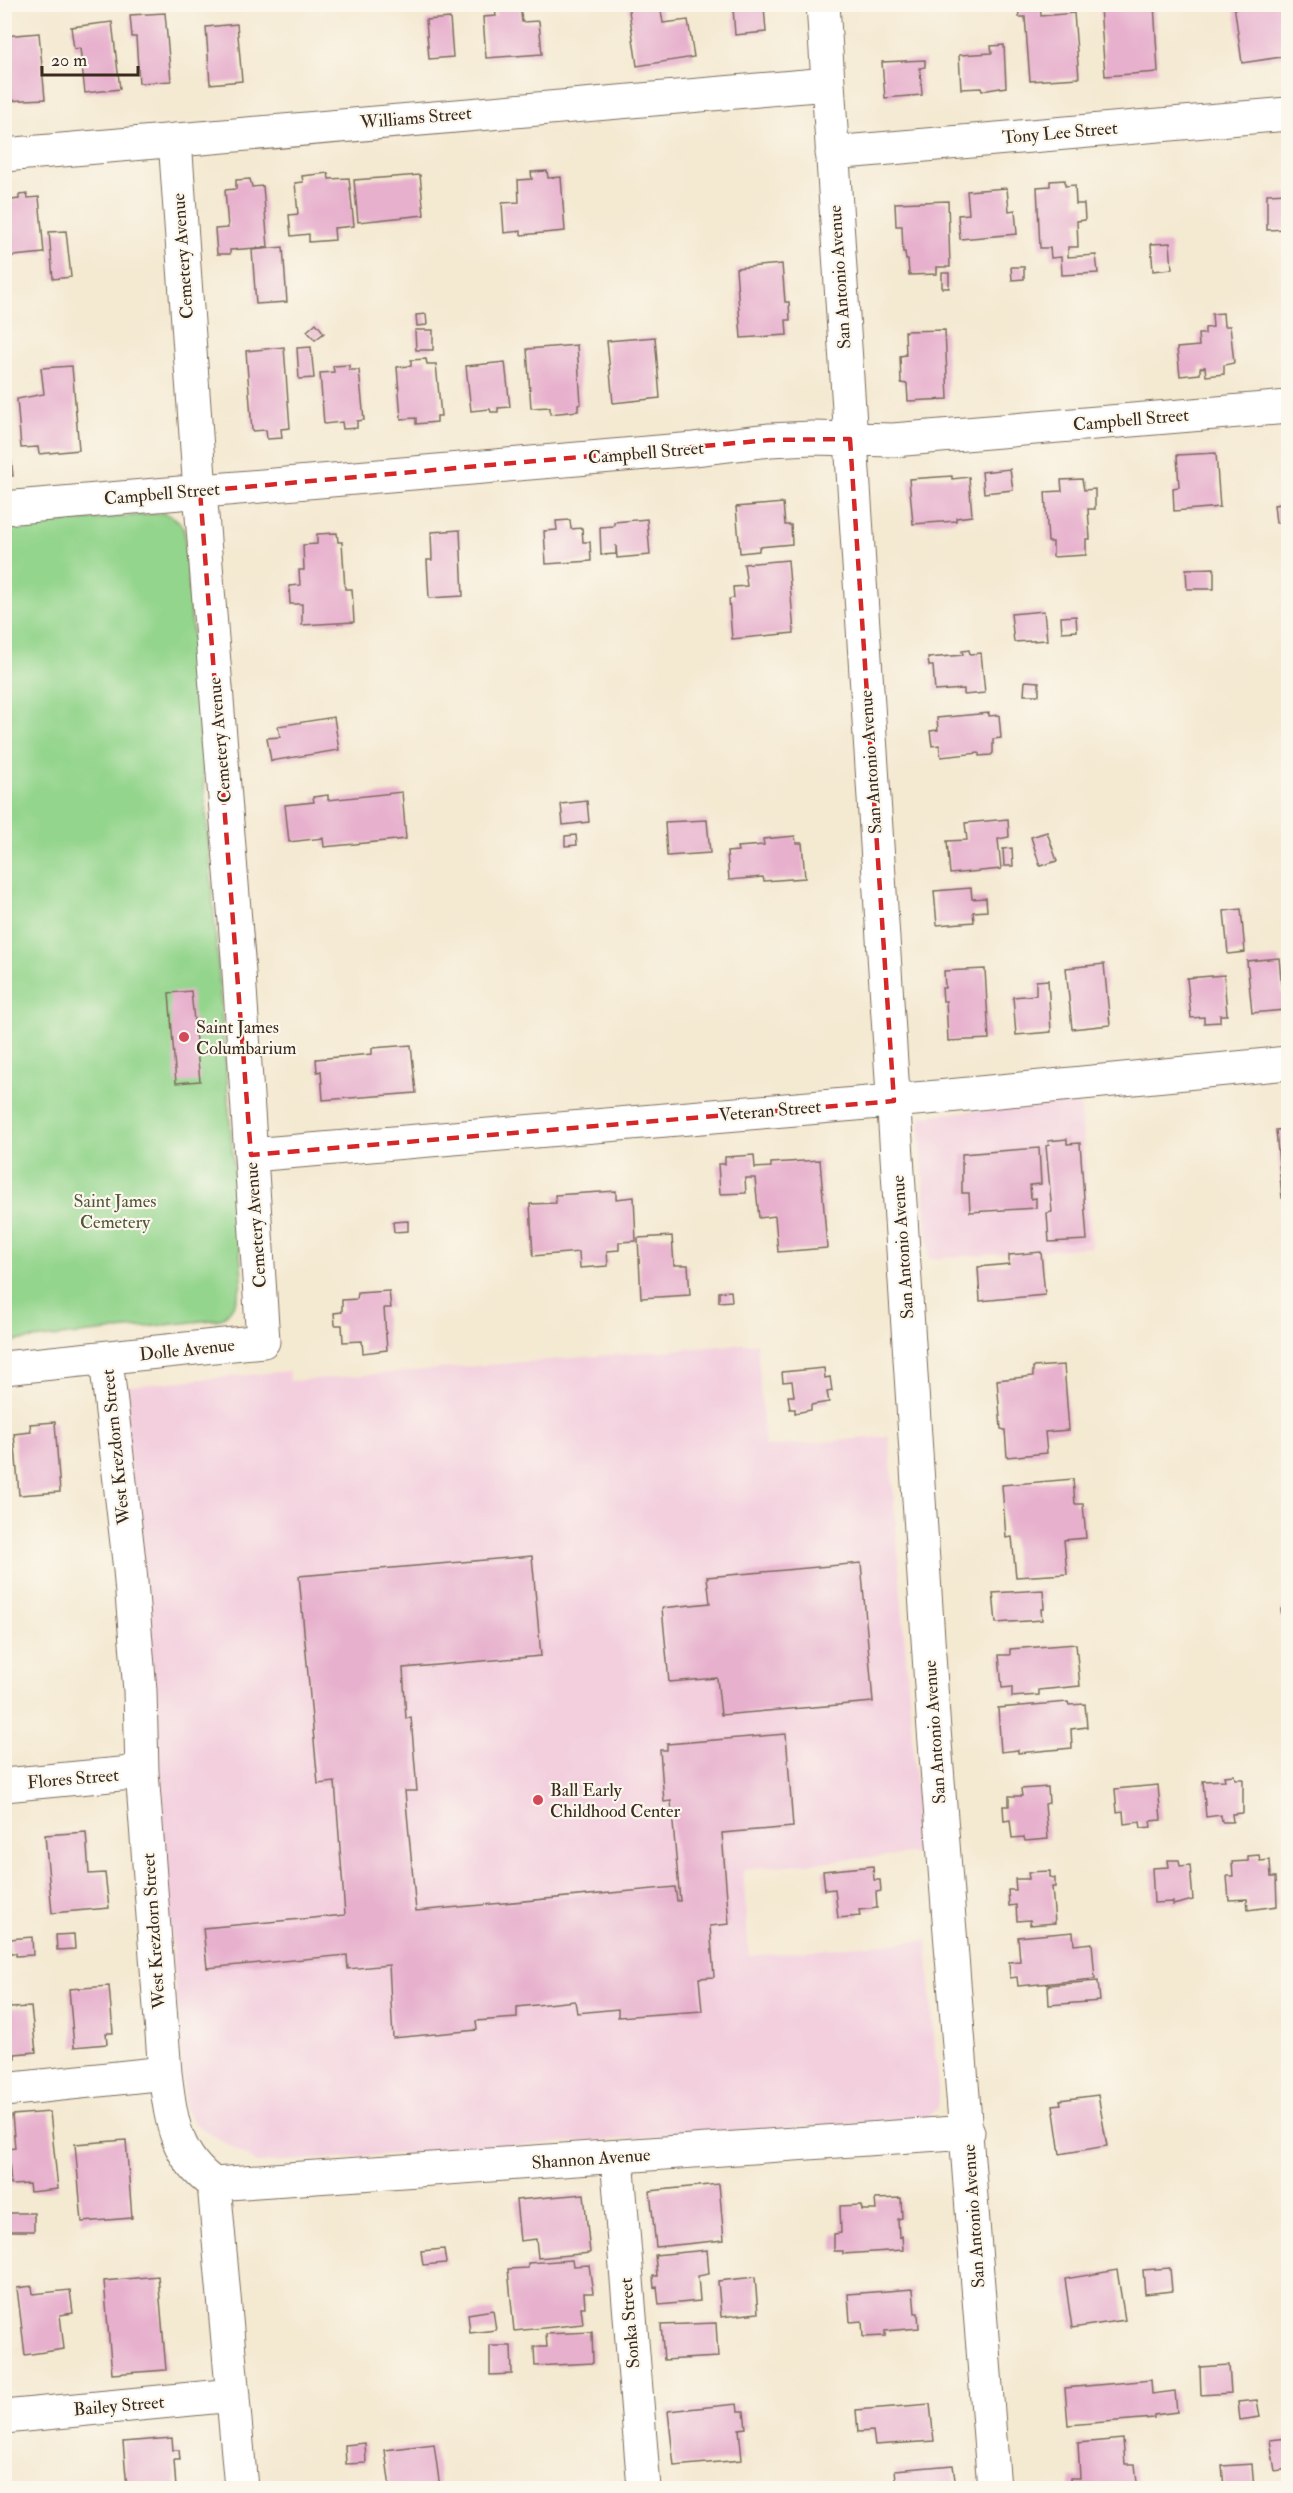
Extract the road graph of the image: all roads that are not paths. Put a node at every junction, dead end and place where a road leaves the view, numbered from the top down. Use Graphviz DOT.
graph roads {
  1 [pos="823,4"];
  2 [pos="828,84"];
  3 [pos="1288,114"];
  4 [pos="175,140"];
  5 [pos="832,153"];
  6 [pos="4,155"];
  7 [pos="1288,407"];
  8 [pos="850,439"];
  9 [pos="200,491"];
  10 [pos="4,508"];
  11 [pos="1288,1063"];
  12 [pos="894,1101"];
  13 [pos="252,1155"];
  14 [pos="263,1341"];
  15 [pos="106,1359"];
  16 [pos="4,1368"];
  17 [pos="142,1772"];
  18 [pos="4,1785"];
  19 [pos="165,2073"];
  20 [pos="4,2090"];
  21 [pos="968,2132"];
  22 [pos="616,2157"];
  23 [pos="214,2184"];
  24 [pos="233,2395"];
  25 [pos="4,2417"];
  26 [pos="241,2488"];
  27 [pos="644,2488"];
  28 [pos="994,2488"];
  1 -- 2 [label="street, San Antonio Avenue"];
  2 -- 4 [label="street, Williams Street"];
  2 -- 5 [label="street, San Antonio Avenue"];
  3 -- 5 [label="street, Tony Lee Street"];
  4 -- 6 [label="street, Williams Street"];
  4 -- 9 [label="street, Cemetery Avenue"];
  5 -- 8 [label="street, San Antonio Avenue"];
  7 -- 8 [label="street, Campbell Street"];
  8 -- 9 [label="street, Campbell Street"];
  8 -- 12 [label="street, San Antonio Avenue"];
  9 -- 10 [label="street, Campbell Street"];
  9 -- 13 [label="street, Cemetery Avenue"];
  11 -- 12 [label="street, Veteran Street"];
  12 -- 13 [label="street, Veteran Street"];
  12 -- 21 [label="street, San Antonio Avenue"];
  13 -- 14 [label="street, Cemetery Avenue"];
  14 -- 15 [label="street, Dolle Avenue"];
  15 -- 16 [label="street, Dolle Avenue"];
  15 -- 17 [label="street, West Krezdorn Street"];
  17 -- 18 [label="street, Flores Street"];
  17 -- 19 [label="street, West Krezdorn Street"];
  19 -- 20 [label="street"];
  19 -- 23 [label="street, West Krezdorn Street"];
  21 -- 22 [label="street, Shannon Avenue"];
  21 -- 28 [label="street, San Antonio Avenue"];
  22 -- 23 [label="street, Shannon Avenue"];
  22 -- 27 [label="street, Sonka Street"];
  23 -- 24 [label="street"];
  24 -- 25 [label="street, Bailey Street"];
  24 -- 26 [label="street"];
}
